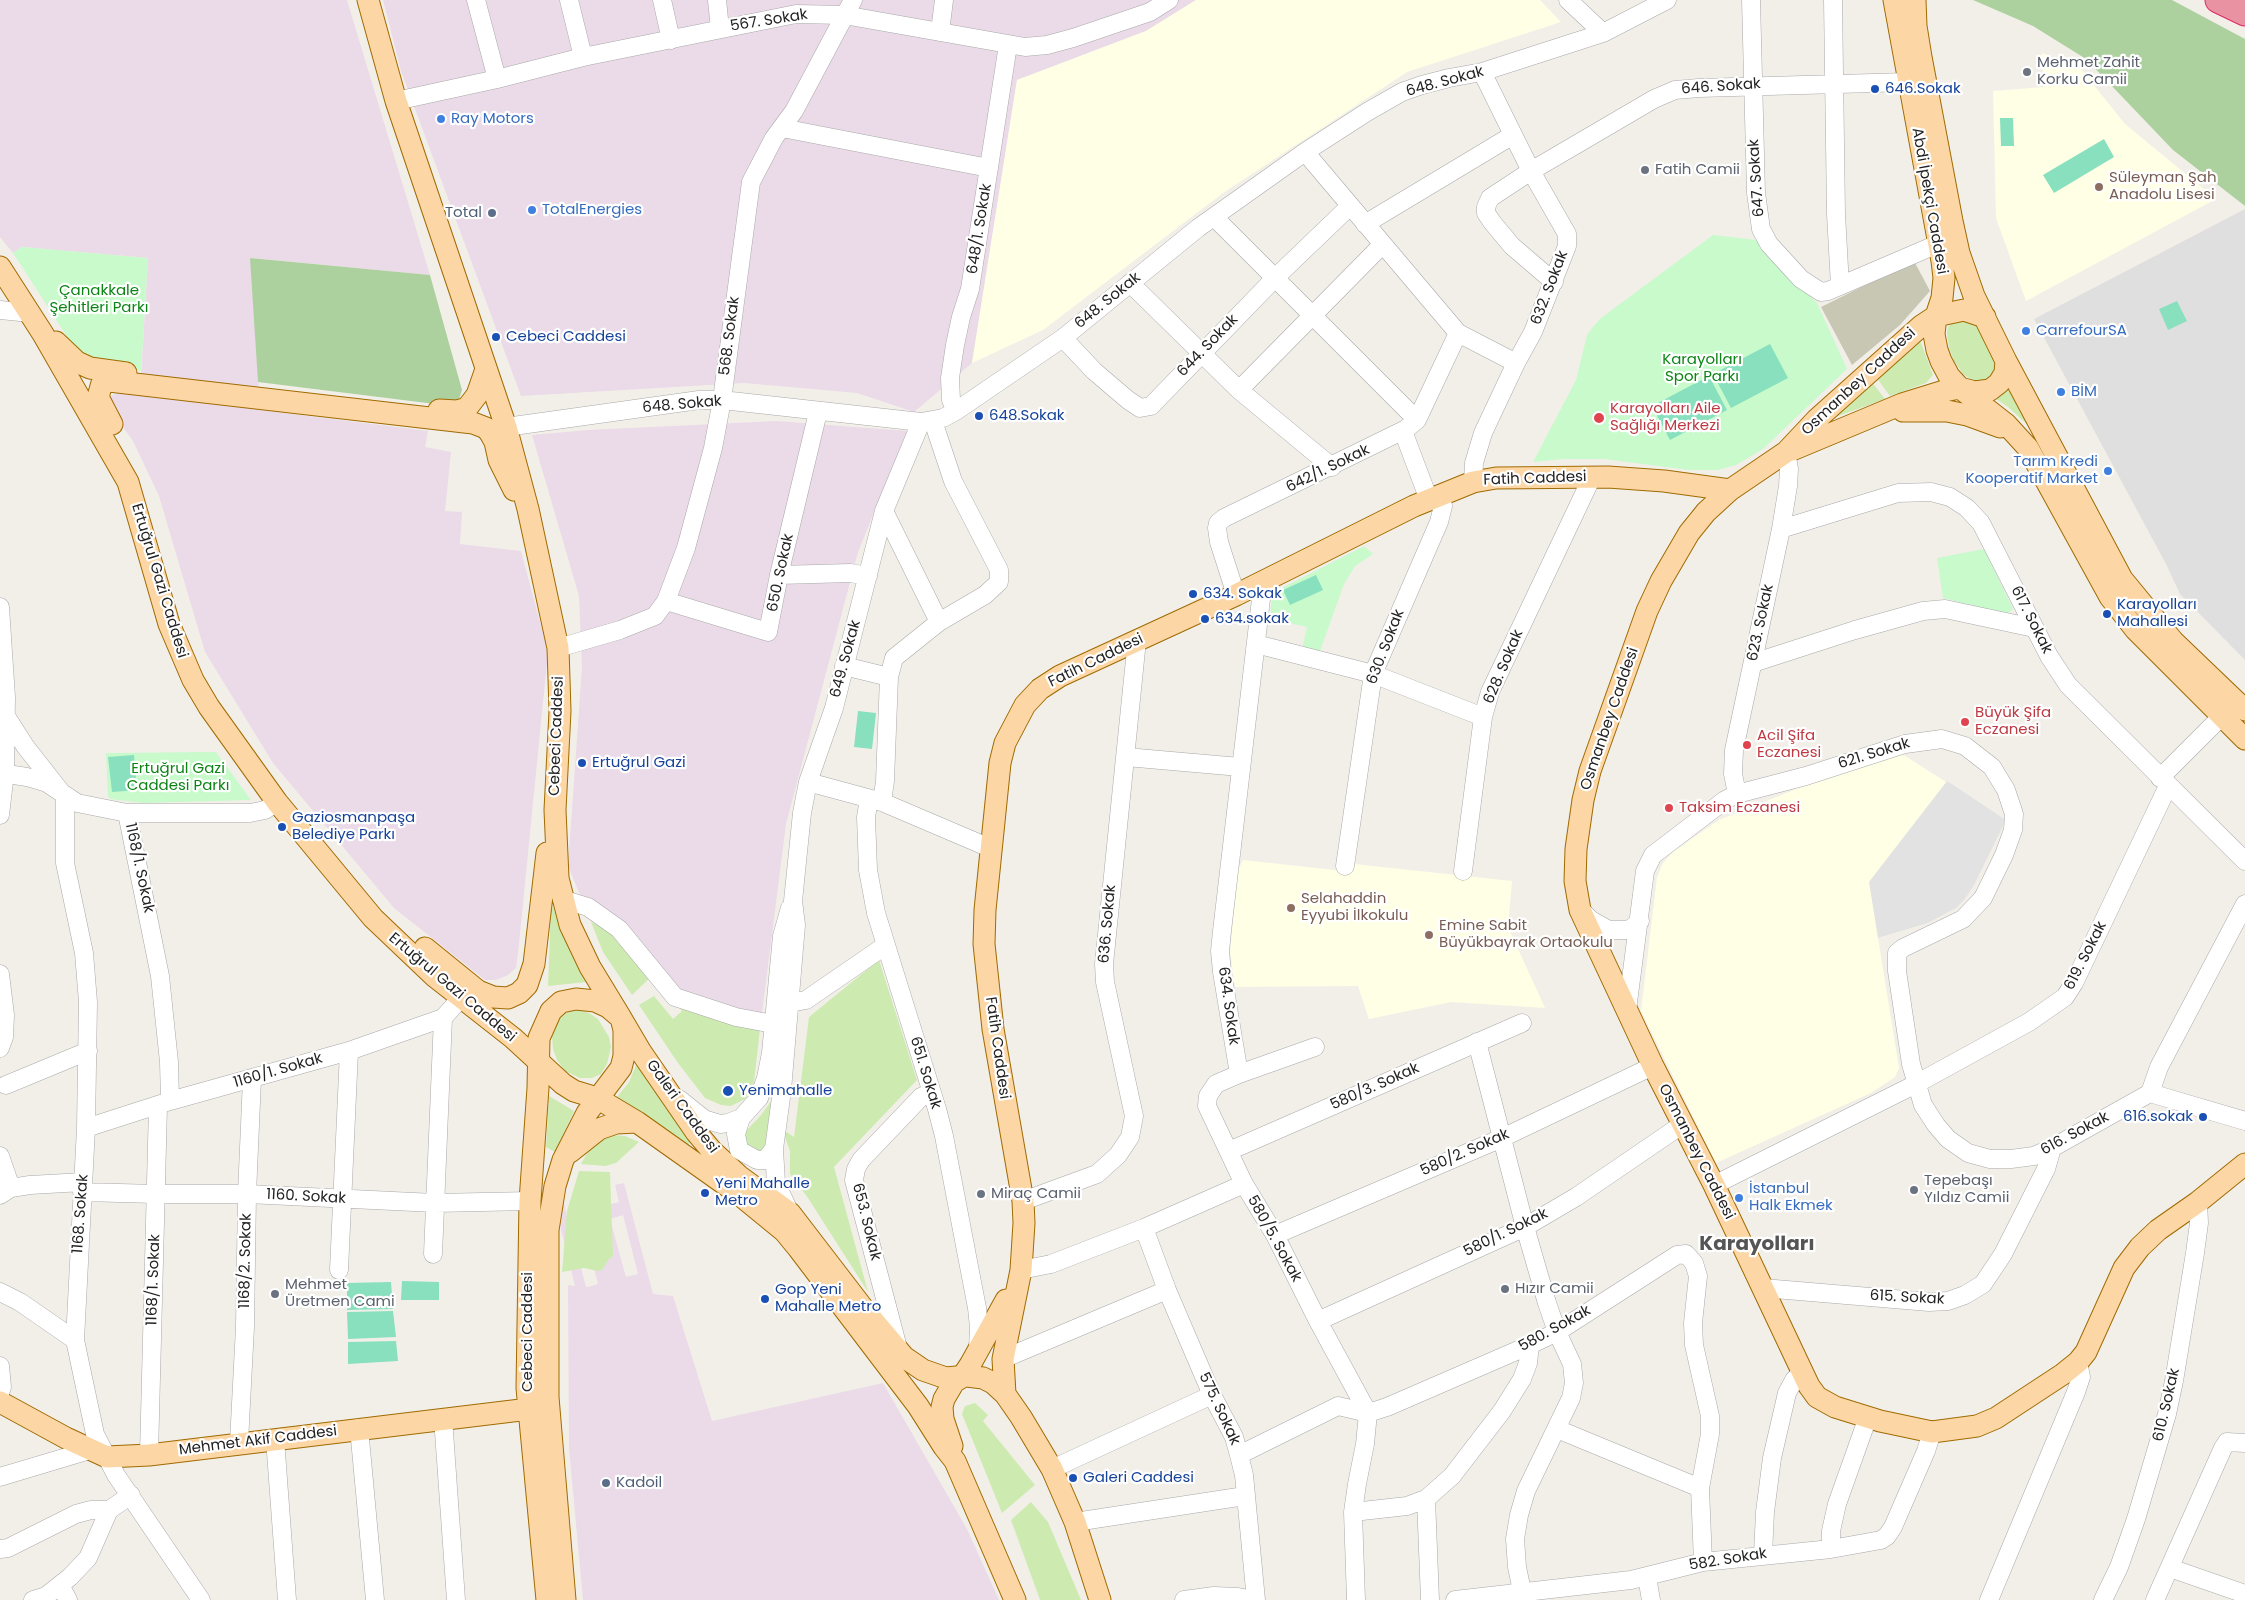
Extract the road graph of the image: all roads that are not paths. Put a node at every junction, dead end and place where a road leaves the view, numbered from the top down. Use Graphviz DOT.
graph roads {
  1 [pos="368,0"];
  2 [pos="476,0"];
  3 [pos="569,0"];
  4 [pos="662,0"];
  5 [pos="716,0"];
  6 [pos="944,0"];
  7 [pos="1169,0"];
  8 [pos="1568,0"];
  9 [pos="1666,0"];
  10 [pos="1751,0"];
  11 [pos="1833,0"];
  12 [pos="1894,0"];
  13 [pos="1915,0"];
  14 [pos="2218,0"];
  15 [pos="848,8"];
  16 [pos="1636,8"];
  17 [pos="2245,13"];
  18 [pos="720,29"];
  19 [pos="940,32"];
  20 [pos="1603,33"];
  21 [pos="671,40"];
  22 [pos="1008,45"];
  23 [pos="582,57"];
  24 [pos="1482,72"];
  25 [pos="497,79"];
  26 [pos="1908,82"];
  27 [pos="1834,83"];
  28 [pos="1754,85"];
  29 [pos="396,101"];
  30 [pos="782,128"];
  31 [pos="1512,134"];
  32 [pos="1305,152"];
  33 [pos="989,168"];
  34 [pos="1531,171"];
  35 [pos="1350,206"];
  36 [pos="1214,217"];
  37 [pos="1365,224"];
  38 [pos="1940,243"];
  39 [pos="1382,245"];
  40 [pos="0,267"];
  41 [pos="1276,277"];
  42 [pos="1554,282"];
  43 [pos="1130,283"];
  44 [pos="1840,286"];
  45 [pos="0,310"];
  46 [pos="30,313"];
  47 [pos="1313,315"];
  48 [pos="1936,316"];
  49 [pos="1985,317"];
  50 [pos="1458,333"];
  51 [pos="43,334"];
  52 [pos="1062,338"];
  53 [pos="1202,353"];
  54 [pos="2006,361"];
  55 [pos="1516,364"];
  56 [pos="486,370"];
  57 [pos="1960,388"];
  58 [pos="1239,390"];
  59 [pos="722,400"];
  60 [pos="956,411"];
  61 [pos="1885,411"];
  62 [pos="818,412"];
  63 [pos="927,421"];
  64 [pos="1410,425"];
  65 [pos="506,427"];
  66 [pos="2018,435"];
  67 [pos="1786,452"];
  68 [pos="1332,467"];
  69 [pos="1592,477"];
  70 [pos="128,482"];
  71 [pos="1473,482"];
  72 [pos="1730,490"];
  73 [pos="1434,497"];
  74 [pos="528,509"];
  75 [pos="884,511"];
  76 [pos="1782,529"];
  77 [pos="779,575"];
  78 [pos="868,576"];
  79 [pos="1263,582"];
  80 [pos="1236,595"];
  81 [pos="666,601"];
  82 [pos="0,607"];
  83 [pos="939,622"];
  84 [pos="2034,628"];
  85 [pos="1,631"];
  86 [pos="1137,640"];
  87 [pos="1256,644"];
  88 [pos="558,648"];
  89 [pos="1753,663"];
  90 [pos="844,666"];
  91 [pos="1373,674"];
  92 [pos="889,677"];
  93 [pos="3,697"];
  94 [pos="2245,710"];
  95 [pos="6,716"];
  96 [pos="2222,716"];
  97 [pos="1483,717"];
  98 [pos="2245,739"];
  99 [pos="1126,757"];
  100 [pos="1240,767"];
  101 [pos="3,773"];
  102 [pos="808,782"];
  103 [pos="2164,782"];
  104 [pos="1737,794"];
  105 [pos="66,797"];
  106 [pos="876,801"];
  107 [pos="277,802"];
  108 [pos="554,810"];
  109 [pos="127,813"];
  110 [pos="0,814"];
  111 [pos="990,848"];
  112 [pos="2245,861"];
  113 [pos="1345,866"];
  114 [pos="1463,871"];
  115 [pos="562,899"];
  116 [pos="793,901"];
  117 [pos="361,903"];
  118 [pos="2245,904"];
  119 [pos="1580,909"];
  120 [pos="1640,921"];
  121 [pos="886,945"];
  122 [pos="1897,954"];
  123 [pos="0,974"];
  124 [pos="461,998"];
  125 [pos="790,1003"];
  126 [pos="1627,1010"];
  127 [pos="443,1018"];
  128 [pos="622,1018"];
  129 [pos="1522,1023"];
  130 [pos="773,1024"];
  131 [pos="1477,1042"];
  132 [pos="1315,1047"];
  133 [pos="0,1048"];
  134 [pos="88,1051"];
  135 [pos="349,1051"];
  136 [pos="538,1063"];
  137 [pos="1653,1066"];
  138 [pos="1239,1074"];
  139 [pos="252,1079"];
  140 [pos="1916,1084"];
  141 [pos="6,1085"];
  142 [pos="931,1092"];
  143 [pos="670,1093"];
  144 [pos="2150,1093"];
  145 [pos="597,1098"];
  146 [pos="164,1103"];
  147 [pos="741,1118"];
  148 [pos="2245,1121"];
  149 [pos="637,1122"];
  150 [pos="1683,1124"];
  151 [pos="86,1128"];
  152 [pos="1502,1138"];
  153 [pos="2052,1148"];
  154 [pos="774,1149"];
  155 [pos="1229,1151"];
  156 [pos="0,1156"];
  157 [pos="563,1160"];
  158 [pos="2245,1164"];
  159 [pos="1244,1184"];
  160 [pos="1714,1185"];
  161 [pos="82,1187"];
  162 [pos="5,1191"];
  163 [pos="157,1194"];
  164 [pos="247,1194"];
  165 [pos="343,1199"];
  166 [pos="530,1201"];
  167 [pos="1023,1201"];
  168 [pos="2198,1202"];
  169 [pos="434,1203"];
  170 [pos="790,1213"];
  171 [pos="1525,1226"];
  172 [pos="1144,1228"];
  173 [pos="1275,1235"];
  174 [pos="433,1254"];
  175 [pos="339,1270"];
  176 [pos="1019,1278"];
  177 [pos="1763,1288"];
  178 [pos="1167,1290"];
  179 [pos="0,1292"];
  180 [pos="1318,1321"];
  181 [pos="1557,1332"];
  182 [pos="75,1340"];
  183 [pos="1530,1345"];
  184 [pos="978,1349"];
  185 [pos="898,1351"];
  186 [pos="1003,1359"];
  187 [pos="2078,1362"];
  188 [pos="0,1366"];
  189 [pos="1802,1373"];
  190 [pos="962,1377"];
  191 [pos="0,1393"];
  192 [pos="1004,1394"];
  193 [pos="1212,1396"];
  194 [pos="0,1402"];
  195 [pos="529,1409"];
  196 [pos="1368,1413"];
  197 [pos="1868,1417"];
  198 [pos="443,1418"];
  199 [pos="359,1428"];
  200 [pos="1557,1429"];
  201 [pos="550,1431"];
  202 [pos="1932,1432"];
  203 [pos="275,1439"];
  204 [pos="239,1442"];
  205 [pos="2245,1443"];
  206 [pos="99,1453"];
  207 [pos="149,1455"];
  208 [pos="1240,1455"];
  209 [pos="955,1462"];
  210 [pos="1052,1469"];
  211 [pos="0,1477"];
  212 [pos="1700,1488"];
  213 [pos="131,1495"];
  214 [pos="1245,1496"];
  215 [pos="1426,1499"];
  216 [pos="109,1510"];
  217 [pos="1353,1512"];
  218 [pos="1075,1522"];
  219 [pos="0,1549"];
  220 [pos="1831,1549"];
  221 [pos="1763,1554"];
  222 [pos="1703,1562"];
  223 [pos="2170,1568"];
  224 [pos="1647,1577"];
  225 [pos="64,1592"];
  226 [pos="1531,1594"];
  227 [pos="2245,1594"];
  228 [pos="1016,1599"];
  229 [pos="33,1600"];
  230 [pos="201,1600"];
  231 [pos="286,1600"];
  232 [pos="375,1600"];
  233 [pos="456,1600"];
  234 [pos="547,1600"];
  235 [pos="565,1600"];
  236 [pos="1100,1600"];
  237 [pos="1184,1600"];
  238 [pos="1255,1600"];
  239 [pos="1356,1600"];
  240 [pos="1430,1600"];
  241 [pos="1455,1600"];
  242 [pos="1652,1600"];
  243 [pos="1989,1600"];
  244 [pos="2103,1600"];
  245 [pos="2155,1600"];
  1 -- 29 [label="main road, Cebeci Caddesi"];
  2 -- 25 [label="street"];
  3 -- 23 [label="street"];
  4 -- 21 [label="street"];
  5 -- 18 [label="street"];
  6 -- 19 [label="street"];
  7 -- 22 [label="street, 567. Sokak"];
  8 -- 20 [label="street"];
  9 -- 16 [label="street, 648. Sokak"];
  10 -- 28 [label="street, 647. Sokak"];
  11 -- 27 [label="street"];
  12 -- 26 [label="main road, Abdi İpekçi Caddesi"];
  13 -- 49 [label="main road, Abdi İpekçi Caddesi"];
  14 -- 17 [label="highway"];
  15 -- 18 [label="street, 567. Sokak"];
  15 -- 19 [label="street, 567. Sokak"];
  15 -- 30 [label="street, 568. Sokak"];
  16 -- 20 [label="street, 648. Sokak"];
  18 -- 21 [label="street, 567. Sokak"];
  19 -- 22 [label="street, 567. Sokak"];
  20 -- 24 [label="street, 648. Sokak"];
  21 -- 23 [label="street, 567. Sokak"];
  22 -- 33 [label="street, 648/1. Sokak"];
  23 -- 25 [label="street, 567. Sokak"];
  24 -- 31 [label="street, 632. Sokak"];
  24 -- 32 [label="street, 648. Sokak"];
  25 -- 29 [label="street, 567. Sokak"];
  26 -- 27 [label="street, 646. Sokak"];
  26 -- 38 [label="main road, Abdi İpekçi Caddesi"];
  27 -- 28 [label="street, 646. Sokak"];
  27 -- 44 [label="street"];
  28 -- 34 [label="street, 646. Sokak"];
  28 -- 44 [label="street, 647. Sokak"];
  29 -- 56 [label="main road, Cebeci Caddesi"];
  30 -- 33 [label="street"];
  30 -- 59 [label="street, 568. Sokak"];
  31 -- 34 [label="street, 632. Sokak"];
  31 -- 37 [label="street"];
  32 -- 35 [label="street"];
  32 -- 36 [label="street, 648. Sokak"];
  33 -- 60 [label="street, 648/1. Sokak"];
  34 -- 42 [label="street, 632. Sokak"];
  34 -- 42 [label="street, 646. Sokak"];
  35 -- 37 [label="street"];
  35 -- 41 [label="street, 644. Sokak"];
  36 -- 41 [label="street"];
  36 -- 43 [label="street, 648. Sokak"];
  37 -- 39 [label="street"];
  38 -- 44 [label="street, 647. Sokak"];
  38 -- 48 [label="main road, Abdi İpekçi Caddesi"];
  39 -- 47 [label="street"];
  39 -- 50 [label="street"];
  40 -- 46 [label="main road, Ertuğrul Gazi Caddesi"];
  41 -- 47 [label="street"];
  41 -- 53 [label="street, 644. Sokak"];
  42 -- 55 [label="street, 632. Sokak"];
  43 -- 52 [label="street, 648. Sokak"];
  43 -- 53 [label="street"];
  45 -- 46 [label="street"];
  46 -- 51 [label="main road, Ertuğrul Gazi Caddesi"];
  47 -- 58 [label="street"];
  47 -- 64 [label="street"];
  48 -- 49 [label="main road"];
  48 -- 57 [label="main road, Abdi İpekçi Caddesi"];
  48 -- 67 [label="main road, Osmanbey Caddesi"];
  49 -- 54 [label="main road, Abdi İpekçi Caddesi"];
  50 -- 55 [label="street"];
  50 -- 64 [label="street"];
  51 -- 56 [label="main road"];
  51 -- 70 [label="main road, Ertuğrul Gazi Caddesi"];
  52 -- 53 [label="street, 644. Sokak"];
  52 -- 60 [label="street, 648. Sokak"];
  53 -- 58 [label="street"];
  54 -- 57 [label="main road"];
  54 -- 94 [label="main road, Abdi İpekçi Caddesi"];
  55 -- 71 [label="street, 632. Sokak"];
  56 -- 65 [label="main road, Cebeci Caddesi"];
  57 -- 61 [label="main road, Osmanbey Caddesi"];
  57 -- 66 [label="main road, Abdi İpekçi Caddesi"];
  58 -- 68 [label="street"];
  59 -- 62 [label="street, 648. Sokak"];
  59 -- 65 [label="street, 648. Sokak"];
  59 -- 81 [label="street, 568. Sokak"];
  60 -- 63 [label="street, 648. Sokak"];
  61 -- 66 [label="main road"];
  61 -- 67 [label="main road, Osmanbey Caddesi"];
  62 -- 63 [label="street, 648. Sokak"];
  62 -- 77 [label="street, 650. Sokak"];
  63 -- 75 [label="street, 649. Sokak"];
  63 -- 83 [label="street, 651. Sokak"];
  64 -- 68 [label="street, 642/1. Sokak"];
  64 -- 73 [label="street"];
  65 -- 74 [label="main road, Cebeci Caddesi"];
  66 -- 96 [label="main road, Abdi İpekçi Caddesi"];
  67 -- 72 [label="main road, Osmanbey Caddesi"];
  67 -- 76 [label="street, 623. Sokak"];
  68 -- 80 [label="street, 642/1. Sokak"];
  69 -- 71 [label="main road, Fatih Caddesi"];
  69 -- 72 [label="main road, Fatih Caddesi"];
  69 -- 97 [label="street, 628. Sokak"];
  70 -- 74 [label="main road"];
  70 -- 107 [label="main road, Ertuğrul Gazi Caddesi"];
  71 -- 73 [label="main road, Fatih Caddesi"];
  72 -- 119 [label="main road, Osmanbey Caddesi"];
  73 -- 79 [label="main road, Fatih Caddesi"];
  73 -- 91 [label="street, 630. Sokak"];
  74 -- 88 [label="main road, Cebeci Caddesi"];
  75 -- 78 [label="street, 649. Sokak"];
  75 -- 83 [label="street"];
  76 -- 84 [label="street, 617. Sokak"];
  76 -- 89 [label="street, 623. Sokak"];
  77 -- 78 [label="street"];
  77 -- 81 [label="street, 650. Sokak"];
  78 -- 90 [label="street, 649. Sokak"];
  79 -- 80 [label="main road, Fatih Caddesi"];
  79 -- 87 [label="street, 634. Sokak"];
  80 -- 86 [label="main road, Fatih Caddesi"];
  81 -- 88 [label="street, 568. Sokak"];
  82 -- 85 [label="street"];
  83 -- 92 [label="street, 651. Sokak"];
  84 -- 89 [label="street"];
  84 -- 103 [label="street, 617. Sokak"];
  85 -- 93 [label="street"];
  86 -- 99 [label="street, 636. Sokak"];
  86 -- 111 [label="main road, Fatih Caddesi"];
  87 -- 91 [label="street"];
  87 -- 100 [label="street, 634. Sokak"];
  88 -- 108 [label="main road, Cebeci Caddesi"];
  89 -- 104 [label="street, 623. Sokak"];
  90 -- 92 [label="street"];
  90 -- 102 [label="street, 649. Sokak"];
  91 -- 97 [label="street"];
  91 -- 113 [label="street, 630. Sokak"];
  92 -- 106 [label="street, 651. Sokak"];
  93 -- 95 [label="street"];
  95 -- 101 [label="street"];
  95 -- 105 [label="street"];
  96 -- 98 [label="main road, Abdi İpekçi Caddesi"];
  96 -- 103 [label="street, 619. Sokak"];
  97 -- 114 [label="street, 628. Sokak"];
  99 -- 100 [label="street"];
  99 -- 167 [label="street, 636. Sokak"];
  100 -- 138 [label="street, 634. Sokak"];
  101 -- 105 [label="street"];
  101 -- 110 [label="street"];
  102 -- 106 [label="street"];
  102 -- 116 [label="street, 649. Sokak"];
  103 -- 112 [label="street, 617. Sokak"];
  103 -- 140 [label="street, 619. Sokak"];
  104 -- 120 [label="street, 621. Sokak"];
  104 -- 122 [label="street, 621. Sokak"];
  105 -- 109 [label="street"];
  105 -- 134 [label="street, 1168. Sokak"];
  106 -- 111 [label="street"];
  106 -- 121 [label="street, 651. Sokak"];
  107 -- 109 [label="street"];
  107 -- 117 [label="main road, Ertuğrul Gazi Caddesi"];
  108 -- 115 [label="main road, Galeri Caddesi"];
  108 -- 117 [label="main road"];
  109 -- 146 [label="street, 1168/1. Sokak"];
  111 -- 167 [label="main road, Fatih Caddesi"];
  115 -- 128 [label="main road, Galeri Caddesi"];
  115 -- 130 [label="street"];
  116 -- 125 [label="street, 649. Sokak"];
  116 -- 130 [label="street, 649. Sokak"];
  117 -- 124 [label="main road, Ertuğrul Gazi Caddesi"];
  118 -- 144 [label="street"];
  119 -- 120 [label="street"];
  119 -- 126 [label="main road, Osmanbey Caddesi"];
  120 -- 126 [label="street, 621. Sokak"];
  121 -- 125 [label="street"];
  121 -- 142 [label="street, 651. Sokak"];
  122 -- 140 [label="street, 616. Sokak"];
  123 -- 133 [label="street"];
  124 -- 127 [label="street, 1160/1. Sokak"];
  124 -- 136 [label="main road, Ertuğrul Gazi Caddesi"];
  125 -- 154 [label="street, 649. Sokak"];
  126 -- 137 [label="main road, Osmanbey Caddesi"];
  127 -- 135 [label="street, 1160/1. Sokak"];
  127 -- 169 [label="street"];
  128 -- 136 [label="main road"];
  128 -- 143 [label="main road, Galeri Caddesi"];
  128 -- 145 [label="main road"];
  129 -- 131 [label="street, 580/3. Sokak"];
  130 -- 147 [label="street, 649. Sokak"];
  131 -- 152 [label="street"];
  131 -- 155 [label="street, 580/3. Sokak"];
  132 -- 138 [label="street"];
  134 -- 141 [label="street"];
  134 -- 151 [label="street, 1168. Sokak"];
  135 -- 139 [label="street, 1160/1. Sokak"];
  135 -- 165 [label="street"];
  136 -- 145 [label="main road"];
  136 -- 166 [label="main road, Cebeci Caddesi"];
  137 -- 150 [label="main road, Osmanbey Caddesi"];
  137 -- 152 [label="street, 580/2. Sokak"];
  138 -- 155 [label="street, 580/5. Sokak"];
  139 -- 146 [label="street, 1160/1. Sokak"];
  139 -- 164 [label="street, 1168/2. Sokak"];
  140 -- 153 [label="street, 616. Sokak"];
  140 -- 160 [label="street, 619. Sokak"];
  142 -- 184 [label="street, 651. Sokak"];
  142 -- 185 [label="street, 653. Sokak"];
  143 -- 147 [label="street"];
  143 -- 170 [label="main road, Galeri Caddesi"];
  144 -- 148 [label="street"];
  144 -- 153 [label="street, 616. Sokak"];
  145 -- 149 [label="main road, Galeri Caddesi"];
  145 -- 157 [label="main road, Cebeci Caddesi"];
  146 -- 151 [label="street, 1160/1. Sokak"];
  146 -- 163 [label="street, 1168/1. Sokak"];
  147 -- 154 [label="street"];
  149 -- 157 [label="main road"];
  149 -- 209 [label="main road, Galeri Caddesi"];
  150 -- 160 [label="main road, Osmanbey Caddesi"];
  150 -- 171 [label="street, 580/1. Sokak"];
  151 -- 161 [label="street, 1168. Sokak"];
  152 -- 171 [label="street"];
  152 -- 173 [label="street, 580/2. Sokak"];
  153 -- 177 [label="street, 615. Sokak"];
  154 -- 170 [label="street, 649. Sokak"];
  155 -- 159 [label="street, 580/5. Sokak"];
  156 -- 162 [label="street"];
  157 -- 201 [label="main road, Cebeci Caddesi"];
  158 -- 168 [label="main road, Osmanbey Caddesi"];
  159 -- 172 [label="street"];
  159 -- 173 [label="street, 580/5. Sokak"];
  160 -- 177 [label="main road, Osmanbey Caddesi"];
  161 -- 162 [label="street, 1160. Sokak"];
  161 -- 163 [label="street, 1160. Sokak"];
  161 -- 182 [label="street, 1168. Sokak"];
  163 -- 164 [label="street, 1160. Sokak"];
  163 -- 207 [label="street, 1168/1. Sokak"];
  164 -- 165 [label="street, 1160. Sokak"];
  164 -- 204 [label="street, 1168/2. Sokak"];
  165 -- 169 [label="street, 1160. Sokak"];
  165 -- 175 [label="street"];
  166 -- 169 [label="street, 1160. Sokak"];
  166 -- 195 [label="main road, Cebeci Caddesi"];
  167 -- 176 [label="main road, Fatih Caddesi"];
  168 -- 187 [label="main road, Osmanbey Caddesi"];
  168 -- 244 [label="street, 610. Sokak"];
  169 -- 174 [label="street"];
  170 -- 185 [label="main road, Galeri Caddesi"];
  171 -- 180 [label="street, 580/1. Sokak"];
  171 -- 181 [label="street"];
  172 -- 176 [label="street"];
  172 -- 178 [label="street, 575. Sokak"];
  173 -- 180 [label="street, 580/5. Sokak"];
  176 -- 184 [label="main road"];
  176 -- 186 [label="main road, Fatih Caddesi"];
  177 -- 189 [label="main road, Osmanbey Caddesi"];
  178 -- 186 [label="street"];
  178 -- 193 [label="street, 575. Sokak"];
  179 -- 182 [label="street"];
  180 -- 196 [label="street, 580/5. Sokak"];
  181 -- 183 [label="street, 580. Sokak"];
  181 -- 200 [label="street"];
  181 -- 212 [label="street, 580. Sokak"];
  182 -- 206 [label="street, 1168. Sokak"];
  183 -- 196 [label="street, 580. Sokak"];
  183 -- 215 [label="street"];
  184 -- 190 [label="main road"];
  185 -- 190 [label="main road, Galeri Caddesi"];
  186 -- 192 [label="main road, Fatih Caddesi"];
  187 -- 202 [label="main road, Osmanbey Caddesi"];
  187 -- 243 [label="street"];
  188 -- 191 [label="street"];
  189 -- 197 [label="main road, Osmanbey Caddesi"];
  189 -- 221 [label="street"];
  190 -- 192 [label="main road, Galeri Caddesi"];
  190 -- 209 [label="main road"];
  192 -- 210 [label="main road, Galeri Caddesi"];
  193 -- 208 [label="street, 575. Sokak"];
  193 -- 210 [label="street"];
  194 -- 206 [label="main road"];
  195 -- 198 [label="main road, Mehmet Akif Caddesi"];
  195 -- 201 [label="main road"];
  195 -- 234 [label="main road, Cebeci Caddesi"];
  196 -- 208 [label="street"];
  196 -- 217 [label="street"];
  197 -- 202 [label="main road, Osmanbey Caddesi"];
  197 -- 220 [label="street"];
  198 -- 199 [label="main road, Mehmet Akif Caddesi"];
  198 -- 233 [label="street"];
  199 -- 203 [label="main road, Mehmet Akif Caddesi"];
  199 -- 232 [label="street"];
  200 -- 212 [label="street"];
  200 -- 226 [label="street"];
  201 -- 235 [label="main road, Cebeci Caddesi"];
  202 -- 220 [label="street, 582. Sokak"];
  203 -- 204 [label="main road, Mehmet Akif Caddesi"];
  203 -- 231 [label="street"];
  204 -- 207 [label="main road, Mehmet Akif Caddesi"];
  205 -- 223 [label="street"];
  206 -- 207 [label="main road, Mehmet Akif Caddesi"];
  206 -- 211 [label="street"];
  206 -- 213 [label="street, 1168. Sokak"];
  208 -- 214 [label="street, 575. Sokak"];
  209 -- 228 [label="main road, Galeri Caddesi"];
  210 -- 218 [label="main road, Galeri Caddesi"];
  212 -- 222 [label="street, 580. Sokak"];
  213 -- 216 [label="street"];
  213 -- 230 [label="street, 1168. Sokak"];
  214 -- 218 [label="street"];
  214 -- 238 [label="street, 575. Sokak"];
  215 -- 217 [label="street"];
  215 -- 240 [label="street"];
  216 -- 219 [label="street"];
  216 -- 225 [label="street"];
  217 -- 239 [label="street"];
  218 -- 236 [label="main road, Galeri Caddesi"];
  220 -- 221 [label="street, 582. Sokak"];
  221 -- 222 [label="street, 582. Sokak"];
  222 -- 224 [label="street, 582. Sokak"];
  223 -- 227 [label="street"];
  223 -- 245 [label="street"];
  224 -- 226 [label="street, 582. Sokak"];
  224 -- 242 [label="street"];
  225 -- 229 [label="street"];
  226 -- 241 [label="street, 582. Sokak"];
  237 -- 238 [label="street"];
}
